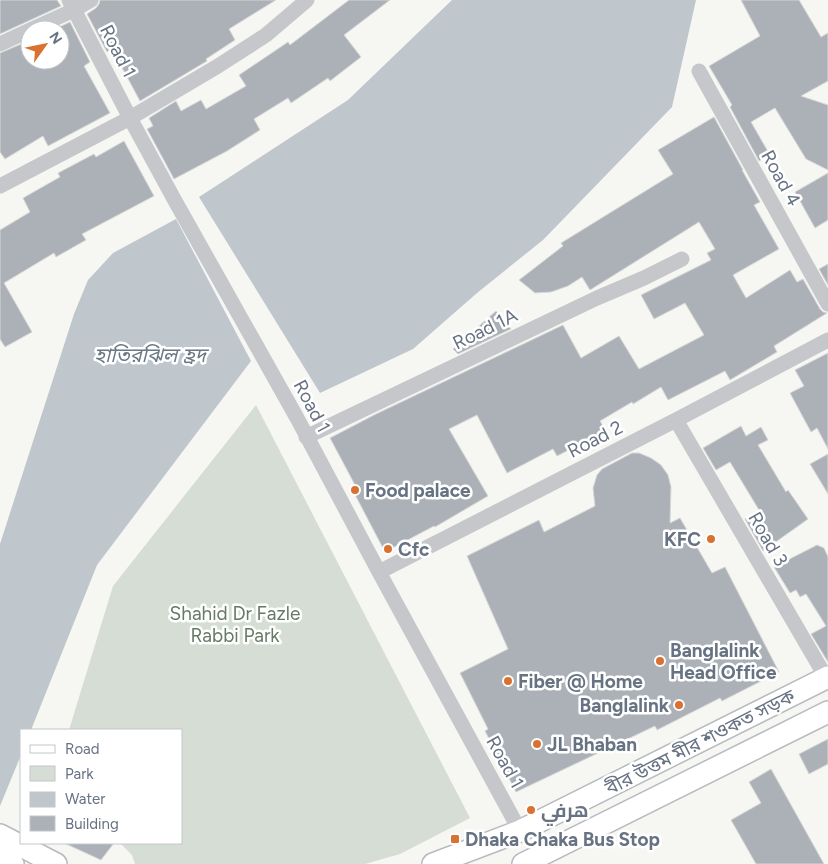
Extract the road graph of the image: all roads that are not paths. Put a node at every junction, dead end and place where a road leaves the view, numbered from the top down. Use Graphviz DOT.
graph roads {
  1 [pos="91,0"];
  2 [pos="307,0"];
  3 [pos="72,5"];
  4 [pos="47,20"];
  5 [pos="20,35"];
  6 [pos="0,44"];
  7 [pos="699,71"];
  8 [pos="130,118"];
  9 [pos="0,186"];
  10 [pos="682,259"];
  11 [pos="828,304"];
  12 [pos="828,340"];
  13 [pos="676,420"];
  14 [pos="306,437"];
  15 [pos="379,572"];
  16 [pos="827,679"];
  17 [pos="828,712"];
  18 [pos="520,831"];
  19 [pos="0,835"];
  20 [pos="0,857"];
  21 [pos="13,864"];
  22 [pos="56,864"];
  23 [pos="433,864"];
  24 [pos="523,864"];
  1 -- 3 [label="street"];
  2 -- 8 [label="street"];
  3 -- 4 [label="street"];
  3 -- 8 [label="street, Road 1"];
  5 -- 6 [label="street"];
  7 -- 11 [label="street, Road 4"];
  8 -- 9 [label="street"];
  8 -- 14 [label="street, Road 1"];
  10 -- 14 [label="street, Road 1A"];
  12 -- 13 [label="street, Road 2"];
  13 -- 15 [label="street, Road 2"];
  13 -- 16 [label="street, Road 3"];
  14 -- 15 [label="street, Road 1"];
  15 -- 18 [label="street, Road 1"];
  16 -- 18 [label="main road, বীর উত্তম মীর শওকত সড়ক"];
  17 -- 24 [label="main road, বীর উত্তম মীর শওকত সড়ক"];
  18 -- 23 [label="main road, বীর উত্তম মীর শওকত সড়ক"];
  19 -- 22 [label="main road"];
  20 -- 21 [label="main road"];
}
